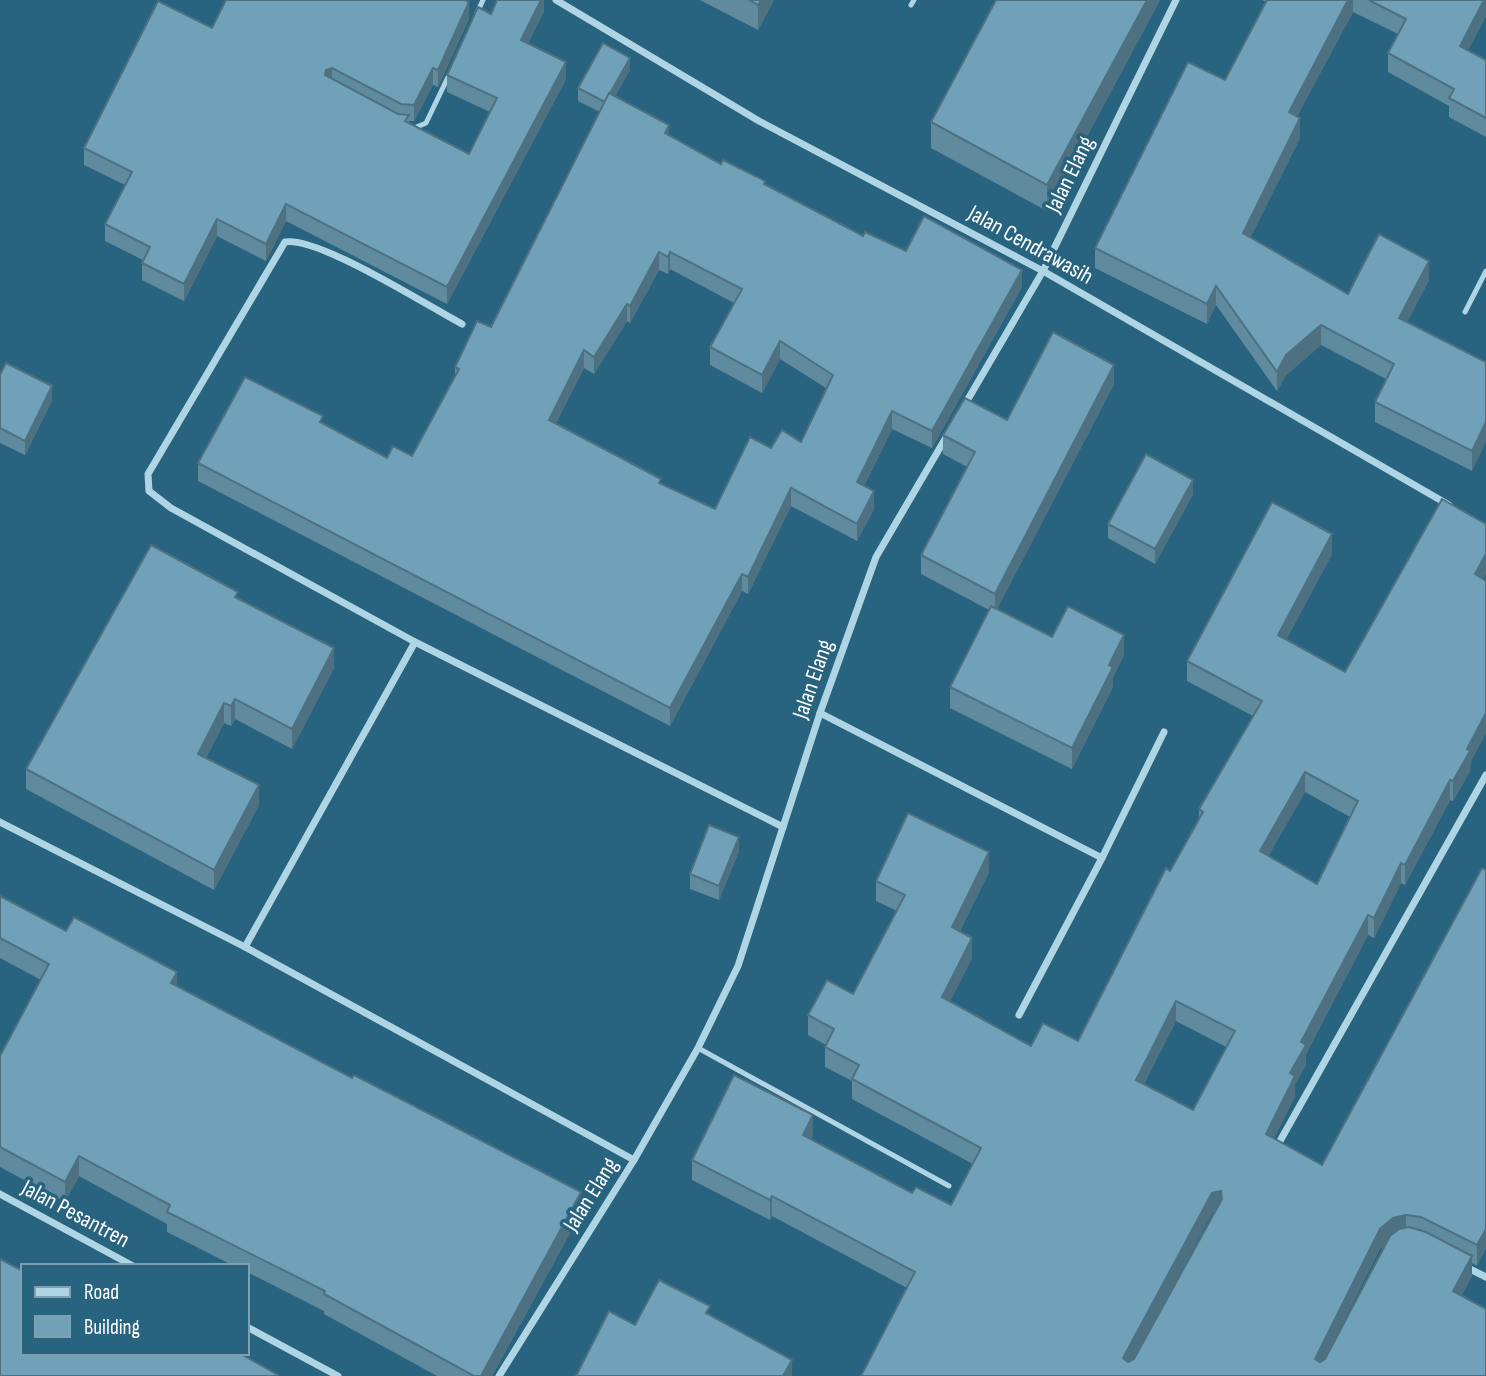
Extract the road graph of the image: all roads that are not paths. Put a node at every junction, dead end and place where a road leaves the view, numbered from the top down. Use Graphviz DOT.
graph roads {
  1 [pos="483,0"];
  2 [pos="555,0"];
  3 [pos="1176,0"];
  4 [pos="472,23"];
  5 [pos="451,70"];
  6 [pos="400,126"];
  7 [pos="1043,271"];
  8 [pos="1486,271"];
  9 [pos="1465,312"];
  10 [pos="462,324"];
  11 [pos="960,414"];
  12 [pos="953,426"];
  13 [pos="1462,512"];
  14 [pos="415,642"];
  15 [pos="820,713"];
  16 [pos="1164,732"];
  17 [pos="1486,775"];
  18 [pos="0,822"];
  19 [pos="783,827"];
  20 [pos="1102,858"];
  21 [pos="245,947"];
  22 [pos="1019,1015"];
  23 [pos="698,1048"];
  24 [pos="1280,1142"];
  25 [pos="634,1160"];
  26 [pos="950,1186"];
  27 [pos="0,1194"];
  28 [pos="129,1264"];
  29 [pos="1461,1265"];
  30 [pos="1486,1277"];
  31 [pos="248,1328"];
  32 [pos="338,1376"];
  33 [pos="499,1376"];
  1 -- 4 [label="lane"];
  2 -- 7 [label="street, Jalan Cendrawasih"];
  3 -- 7 [label="street, Jalan Elang"];
  5 -- 6 [label="lane"];
  7 -- 11 [label="street, Jalan Elang"];
  7 -- 13 [label="street, Jalan Cendrawasih"];
  8 -- 9 [label="lane"];
  10 -- 14 [label="street"];
  12 -- 15 [label="street, Jalan Elang"];
  14 -- 19 [label="street"];
  14 -- 21 [label="street"];
  15 -- 19 [label="street, Jalan Elang"];
  15 -- 20 [label="street"];
  16 -- 20 [label="street"];
  17 -- 24 [label="street"];
  18 -- 21 [label="street"];
  19 -- 23 [label="street, Jalan Elang"];
  20 -- 22 [label="street"];
  21 -- 25 [label="street"];
  23 -- 25 [label="street, Jalan Elang"];
  23 -- 26 [label="lane"];
  25 -- 33 [label="street, Jalan Elang"];
  27 -- 28 [label="street, Jalan Pesantren"];
  29 -- 30 [label="street"];
  31 -- 32 [label="street"];
}
